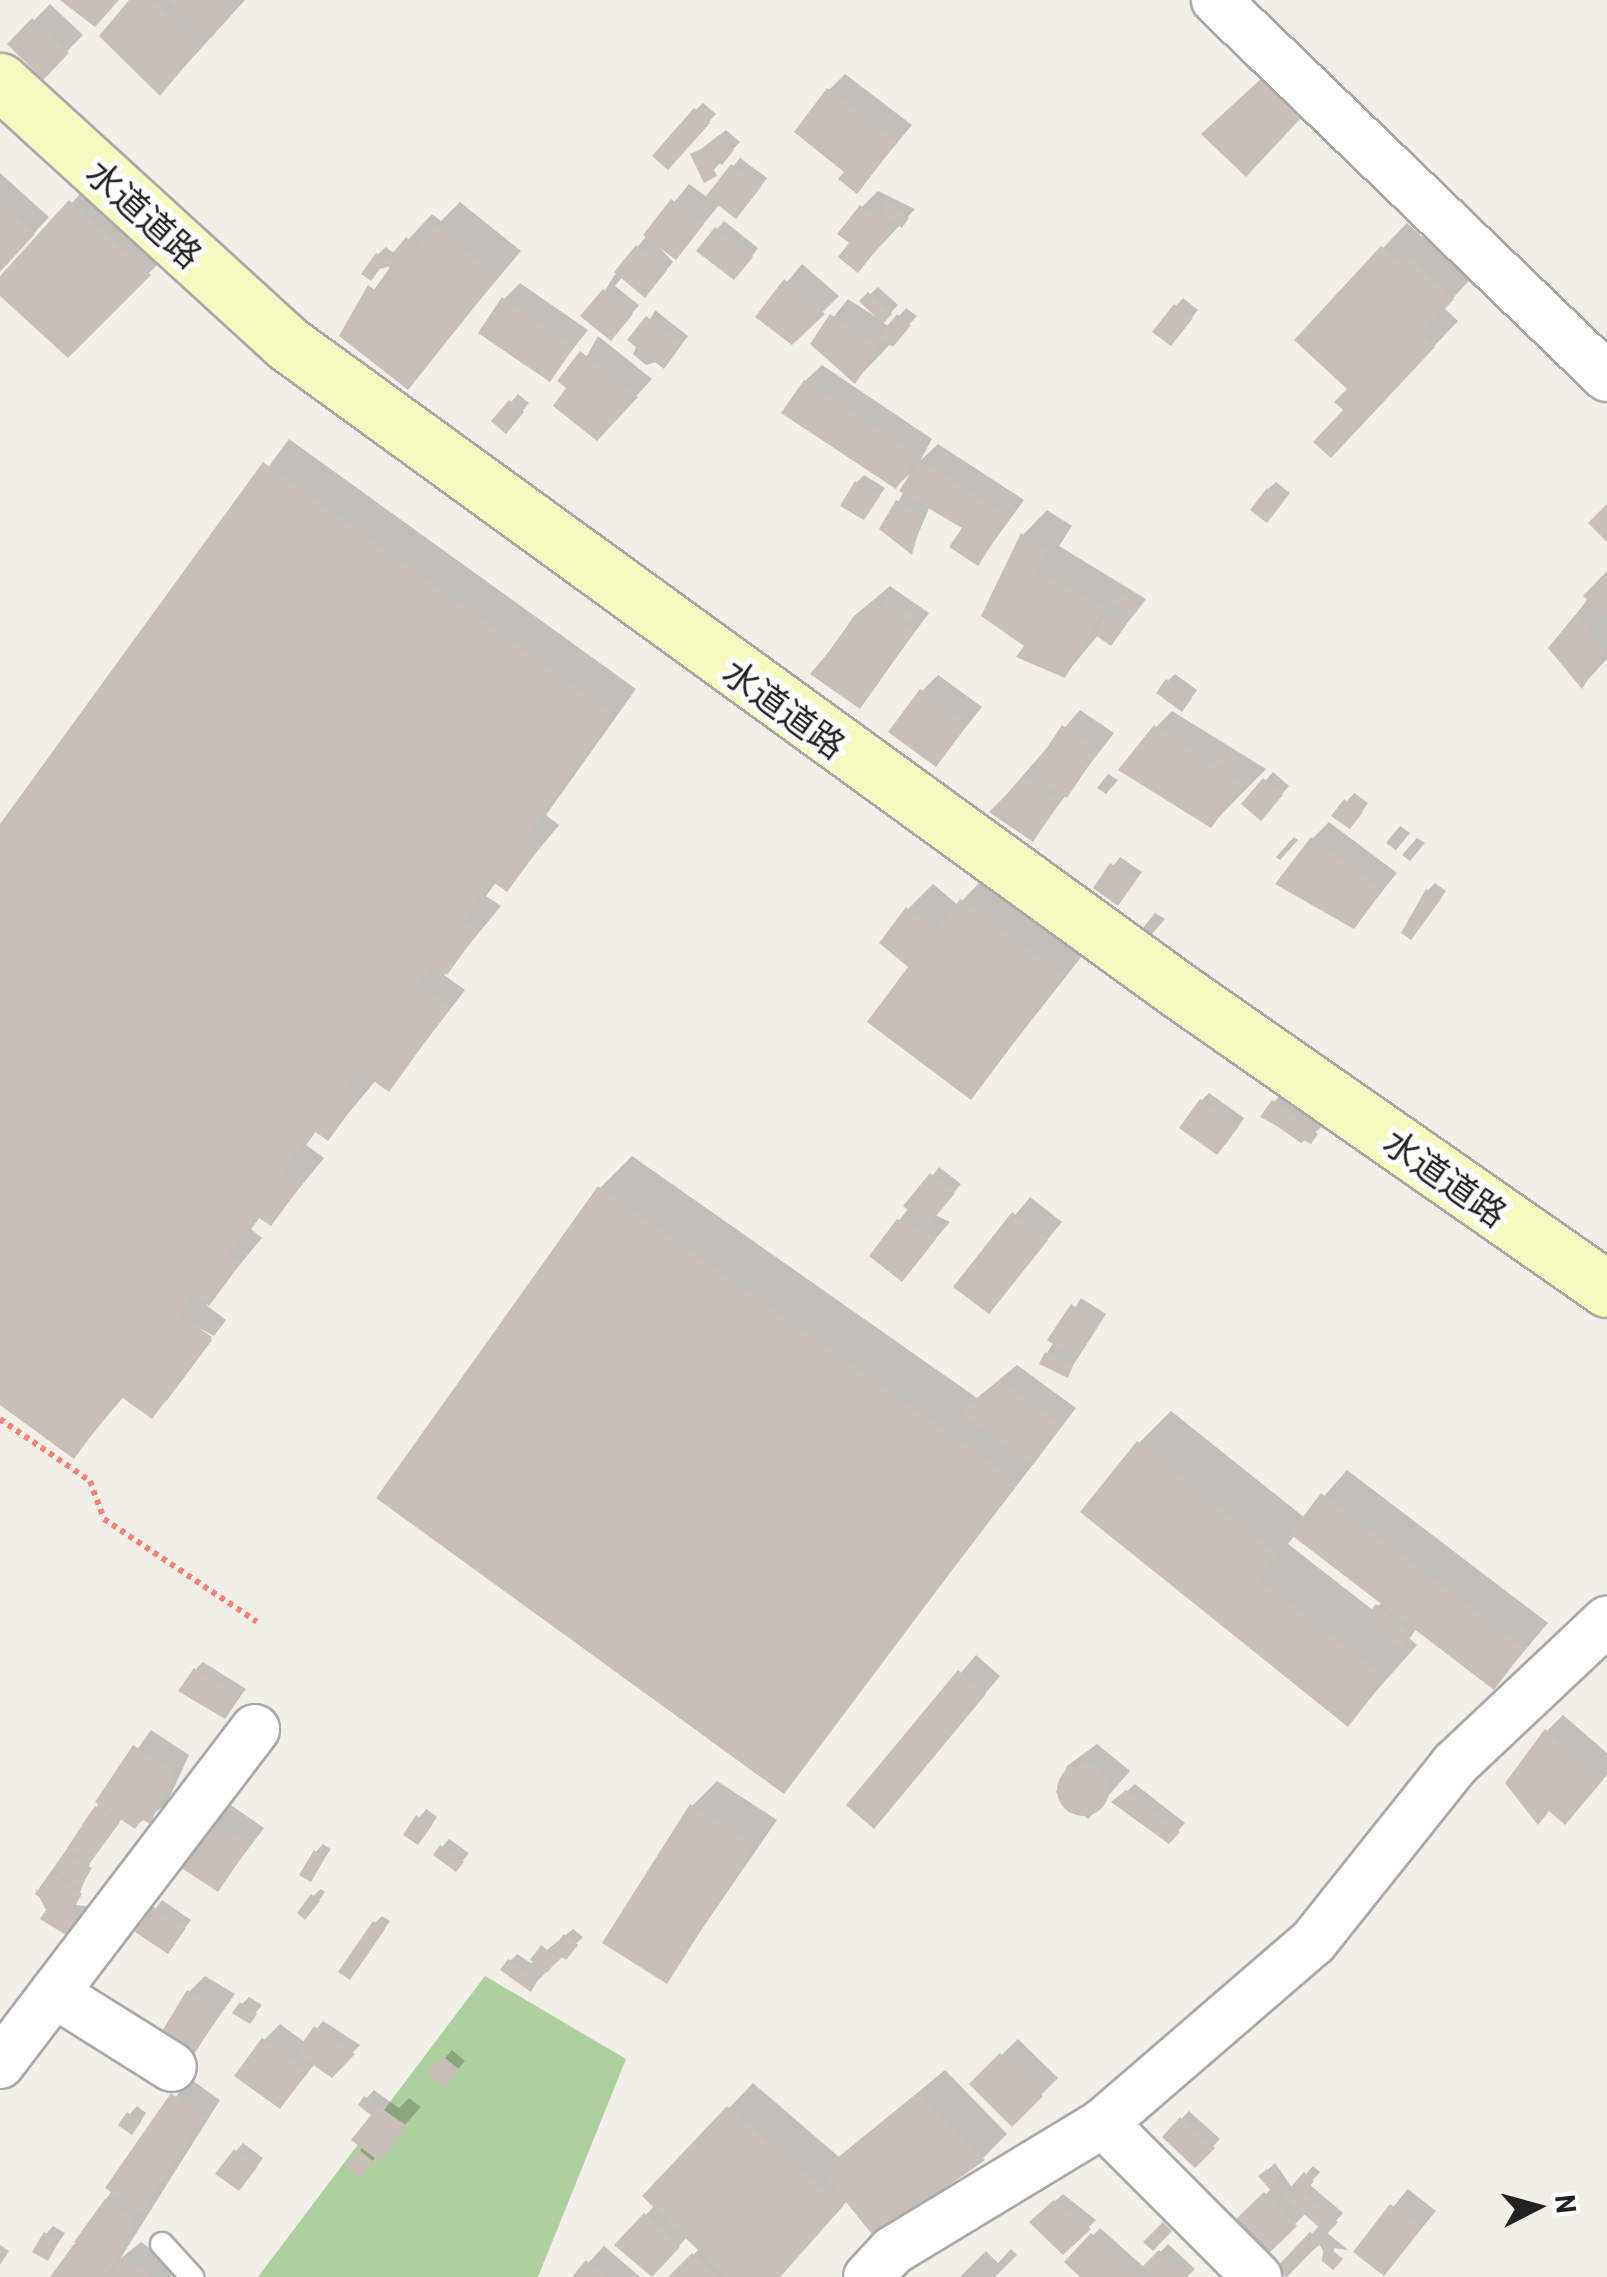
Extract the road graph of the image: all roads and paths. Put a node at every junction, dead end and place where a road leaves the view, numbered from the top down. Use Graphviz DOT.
graph roads {
  1 [pos="1216,0"];
  2 [pos="0,81"];
  3 [pos="1607,377"];
  4 [pos="1607,1289"];
  5 [pos="0,1419"];
  6 [pos="1607,1620"];
  7 [pos="257,1622"];
  8 [pos="255,1729"];
  9 [pos="54,1994"];
  10 [pos="0,2064"];
  11 [pos="172,2066"];
  12 [pos="1103,2122"];
  13 [pos="162,2244"];
  14 [pos="192,2277"];
  15 [pos="868,2277"];
  16 [pos="1256,2277"];
  1 -- 3 [label="street"];
  2 -- 4 [label="street, 水道道路"];
  5 -- 7 [label="path"];
  6 -- 12 [label="street"];
  8 -- 9 [label="street"];
  9 -- 10 [label="street"];
  9 -- 11 [label="street"];
  12 -- 15 [label="street"];
  12 -- 16 [label="street"];
  13 -- 14 [label="lane"];
}
